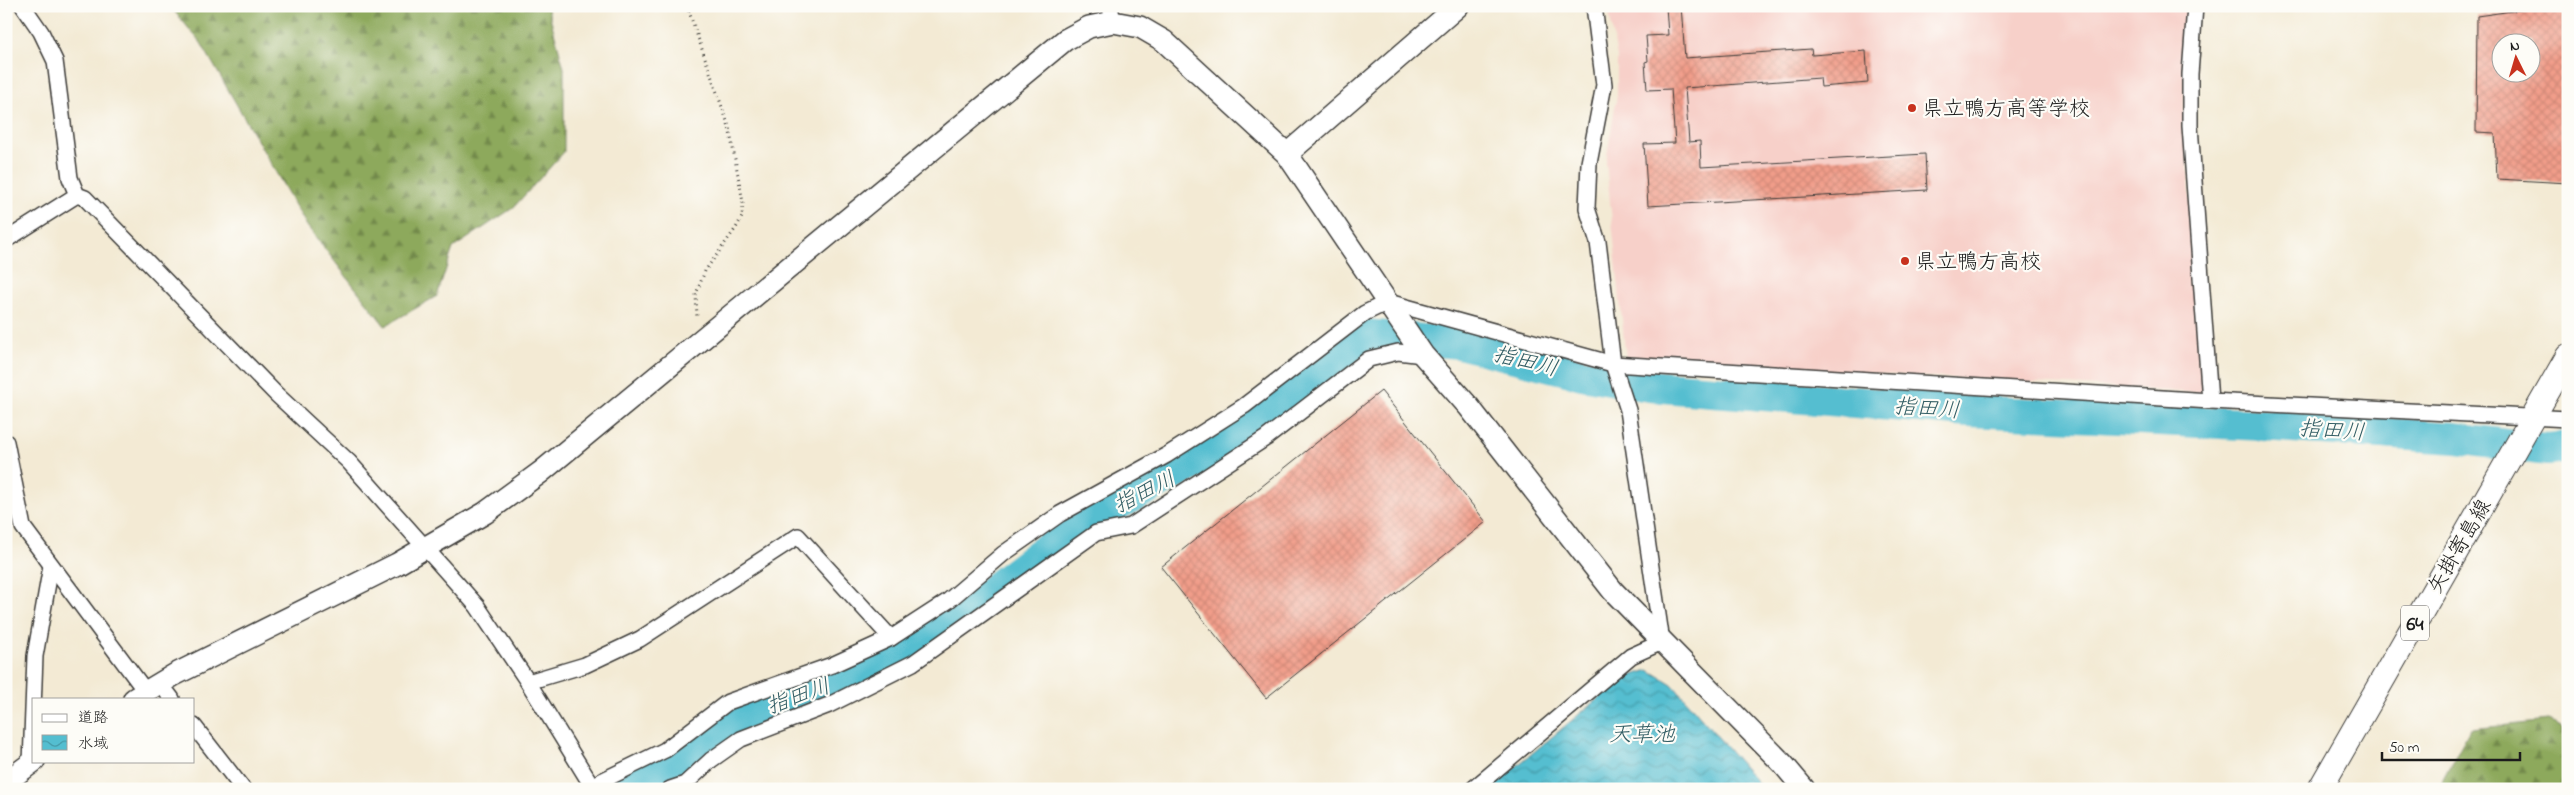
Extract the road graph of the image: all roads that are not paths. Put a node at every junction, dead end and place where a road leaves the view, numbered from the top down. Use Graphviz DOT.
graph roads {
  1 [pos="24,6"];
  2 [pos="1458,6"];
  3 [pos="1594,6"];
  4 [pos="2195,6"];
  5 [pos="1112,14"];
  6 [pos="1287,154"];
  7 [pos="76,196"];
  8 [pos="6,240"];
  9 [pos="1388,302"];
  10 [pos="1424,355"];
  11 [pos="2568,356"];
  12 [pos="1612,364"];
  13 [pos="2210,401"];
  14 [pos="2534,417"];
  15 [pos="2568,419"];
  16 [pos="6,442"];
  17 [pos="424,547"];
  18 [pos="51,566"];
  19 [pos="891,638"];
  20 [pos="1662,642"];
  21 [pos="528,682"];
  22 [pos="153,693"];
  23 [pos="34,698"];
  24 [pos="195,727"];
  25 [pos="33,762"];
  26 [pos="6,782"];
  27 [pos="588,788"];
  28 [pos="243,789"];
  29 [pos="670,789"];
  30 [pos="1473,789"];
  31 [pos="1804,789"];
  32 [pos="2320,789"];
  1 -- 7 [label="street"];
  2 -- 6 [label="street"];
  3 -- 12 [label="street"];
  4 -- 13 [label="street"];
  5 -- 6 [label="street"];
  5 -- 17 [label="street"];
  6 -- 9 [label="street"];
  7 -- 8 [label="street"];
  7 -- 17 [label="street"];
  9 -- 10 [label="street"];
  9 -- 12 [label="street"];
  9 -- 19 [label="street"];
  10 -- 20 [label="street"];
  10 -- 29 [label="street"];
  11 -- 14 [label="main road, 矢掛寄島線 / 64"];
  12 -- 13 [label="street"];
  12 -- 20 [label="street"];
  13 -- 14 [label="street"];
  14 -- 15 [label="street"];
  14 -- 32 [label="main road, 矢掛寄島線 / 64"];
  16 -- 18 [label="street"];
  17 -- 21 [label="street"];
  17 -- 22 [label="street"];
  18 -- 22 [label="street"];
  18 -- 23 [label="street"];
  19 -- 21 [label="street"];
  19 -- 27 [label="street"];
  20 -- 30 [label="street"];
  20 -- 31 [label="street"];
  21 -- 27 [label="street"];
  24 -- 28 [label="street"];
  25 -- 26 [label="street"];
}
